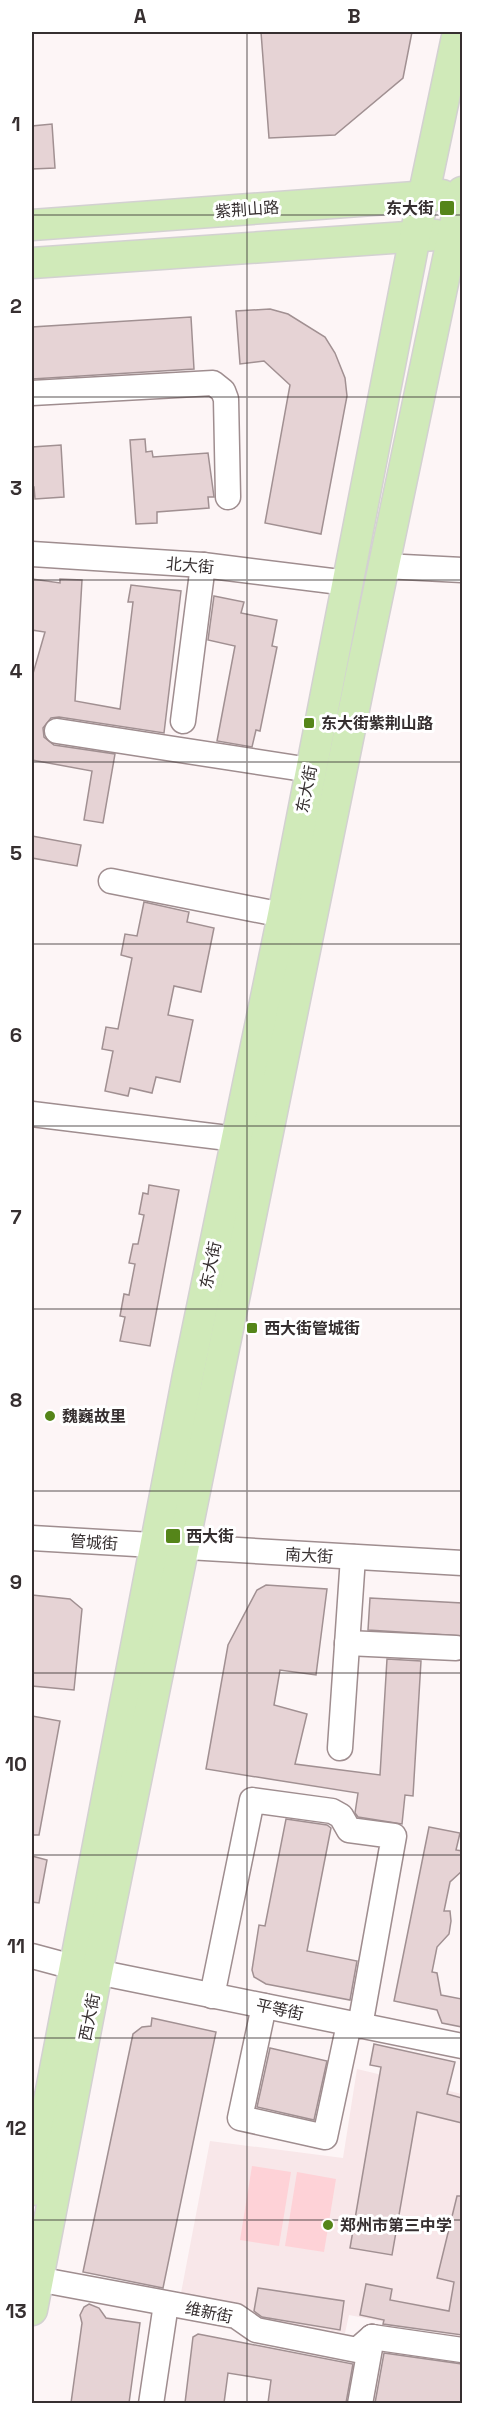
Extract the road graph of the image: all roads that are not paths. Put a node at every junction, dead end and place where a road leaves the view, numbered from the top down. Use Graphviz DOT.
graph roads {
  1 [pos="458,32"];
  2 [pos="462,194"];
  3 [pos="424,196"];
  4 [pos="32,225"];
  5 [pos="458,234"];
  6 [pos="415,236"];
  7 [pos="32,263"];
  8 [pos="32,393"];
  9 [pos="228,497"];
  10 [pos="32,554"];
  11 [pos="203,566"];
  12 [pos="384,566"];
  13 [pos="462,570"];
  14 [pos="348,583"];
  15 [pos="183,721"];
  16 [pos="57,732"];
  17 [pos="310,770"];
  18 [pos="111,880"];
  19 [pos="283,915"];
  20 [pos="32,1114"];
  21 [pos="236,1139"];
  22 [pos="32,1538"];
  23 [pos="170,1547"];
  24 [pos="353,1557"];
  25 [pos="462,1563"];
  26 [pos="347,1643"];
  27 [pos="456,1648"];
  28 [pos="340,1748"];
  29 [pos="32,1956"];
  30 [pos="85,1970"];
  31 [pos="212,1995"];
  32 [pos="264,2006"];
  33 [pos="355,2025"];
  34 [pos="462,2046"];
  35 [pos="32,2190"];
  36 [pos="37,2279"];
  37 [pos="166,2304"];
  38 [pos="32,2310"];
  39 [pos="372,2337"];
  40 [pos="462,2350"];
  41 [pos="151,2403"];
  42 [pos="360,2403"];
  1 -- 3 [label="main road, 东大街"];
  2 -- 3 [label="main road, 紫荆山路"];
  2 -- 5 [label="main road, 东大街"];
  3 -- 4 [label="main road, 紫荆山路"];
  3 -- 6 [label="main road, 东大街"];
  5 -- 6 [label="main road"];
  5 -- 12 [label="main road, 东大街"];
  6 -- 7 [label="main road"];
  6 -- 14 [label="main road, 东大街"];
  8 -- 9 [label="street"];
  10 -- 11 [label="street, 北大街"];
  11 -- 14 [label="street, 北大街"];
  11 -- 15 [label="street"];
  12 -- 13 [label="street"];
  12 -- 23 [label="main road, 东大街"];
  14 -- 17 [label="main road, 东大街"];
  16 -- 17 [label="street"];
  17 -- 19 [label="main road, 东大街"];
  18 -- 19 [label="street"];
  19 -- 21 [label="main road, 东大街"];
  20 -- 21 [label="street"];
  21 -- 23 [label="main road, 东大街"];
  22 -- 23 [label="street, 管城街"];
  23 -- 24 [label="street, 南大街"];
  23 -- 30 [label="main road, 西大街"];
  24 -- 25 [label="street, 南大街"];
  24 -- 26 [label="street"];
  26 -- 27 [label="street"];
  26 -- 28 [label="street"];
  29 -- 30 [label="street, 平等街"];
  30 -- 31 [label="street, 平等街"];
  30 -- 35 [label="main road, 西大街"];
  30 -- 36 [label="main road, 西大街"];
  31 -- 32 [label="street, 平等街"];
  31 -- 33 [label="street"];
  32 -- 33 [label="street, 平等街"];
  32 -- 33 [label="street"];
  33 -- 34 [label="street, 平等街"];
  36 -- 37 [label="street, 维新街"];
  36 -- 38 [label="main road, 西大街"];
  37 -- 39 [label="street, 维新街"];
  37 -- 41 [label="street"];
  39 -- 40 [label="street"];
  39 -- 42 [label="street"];
}
